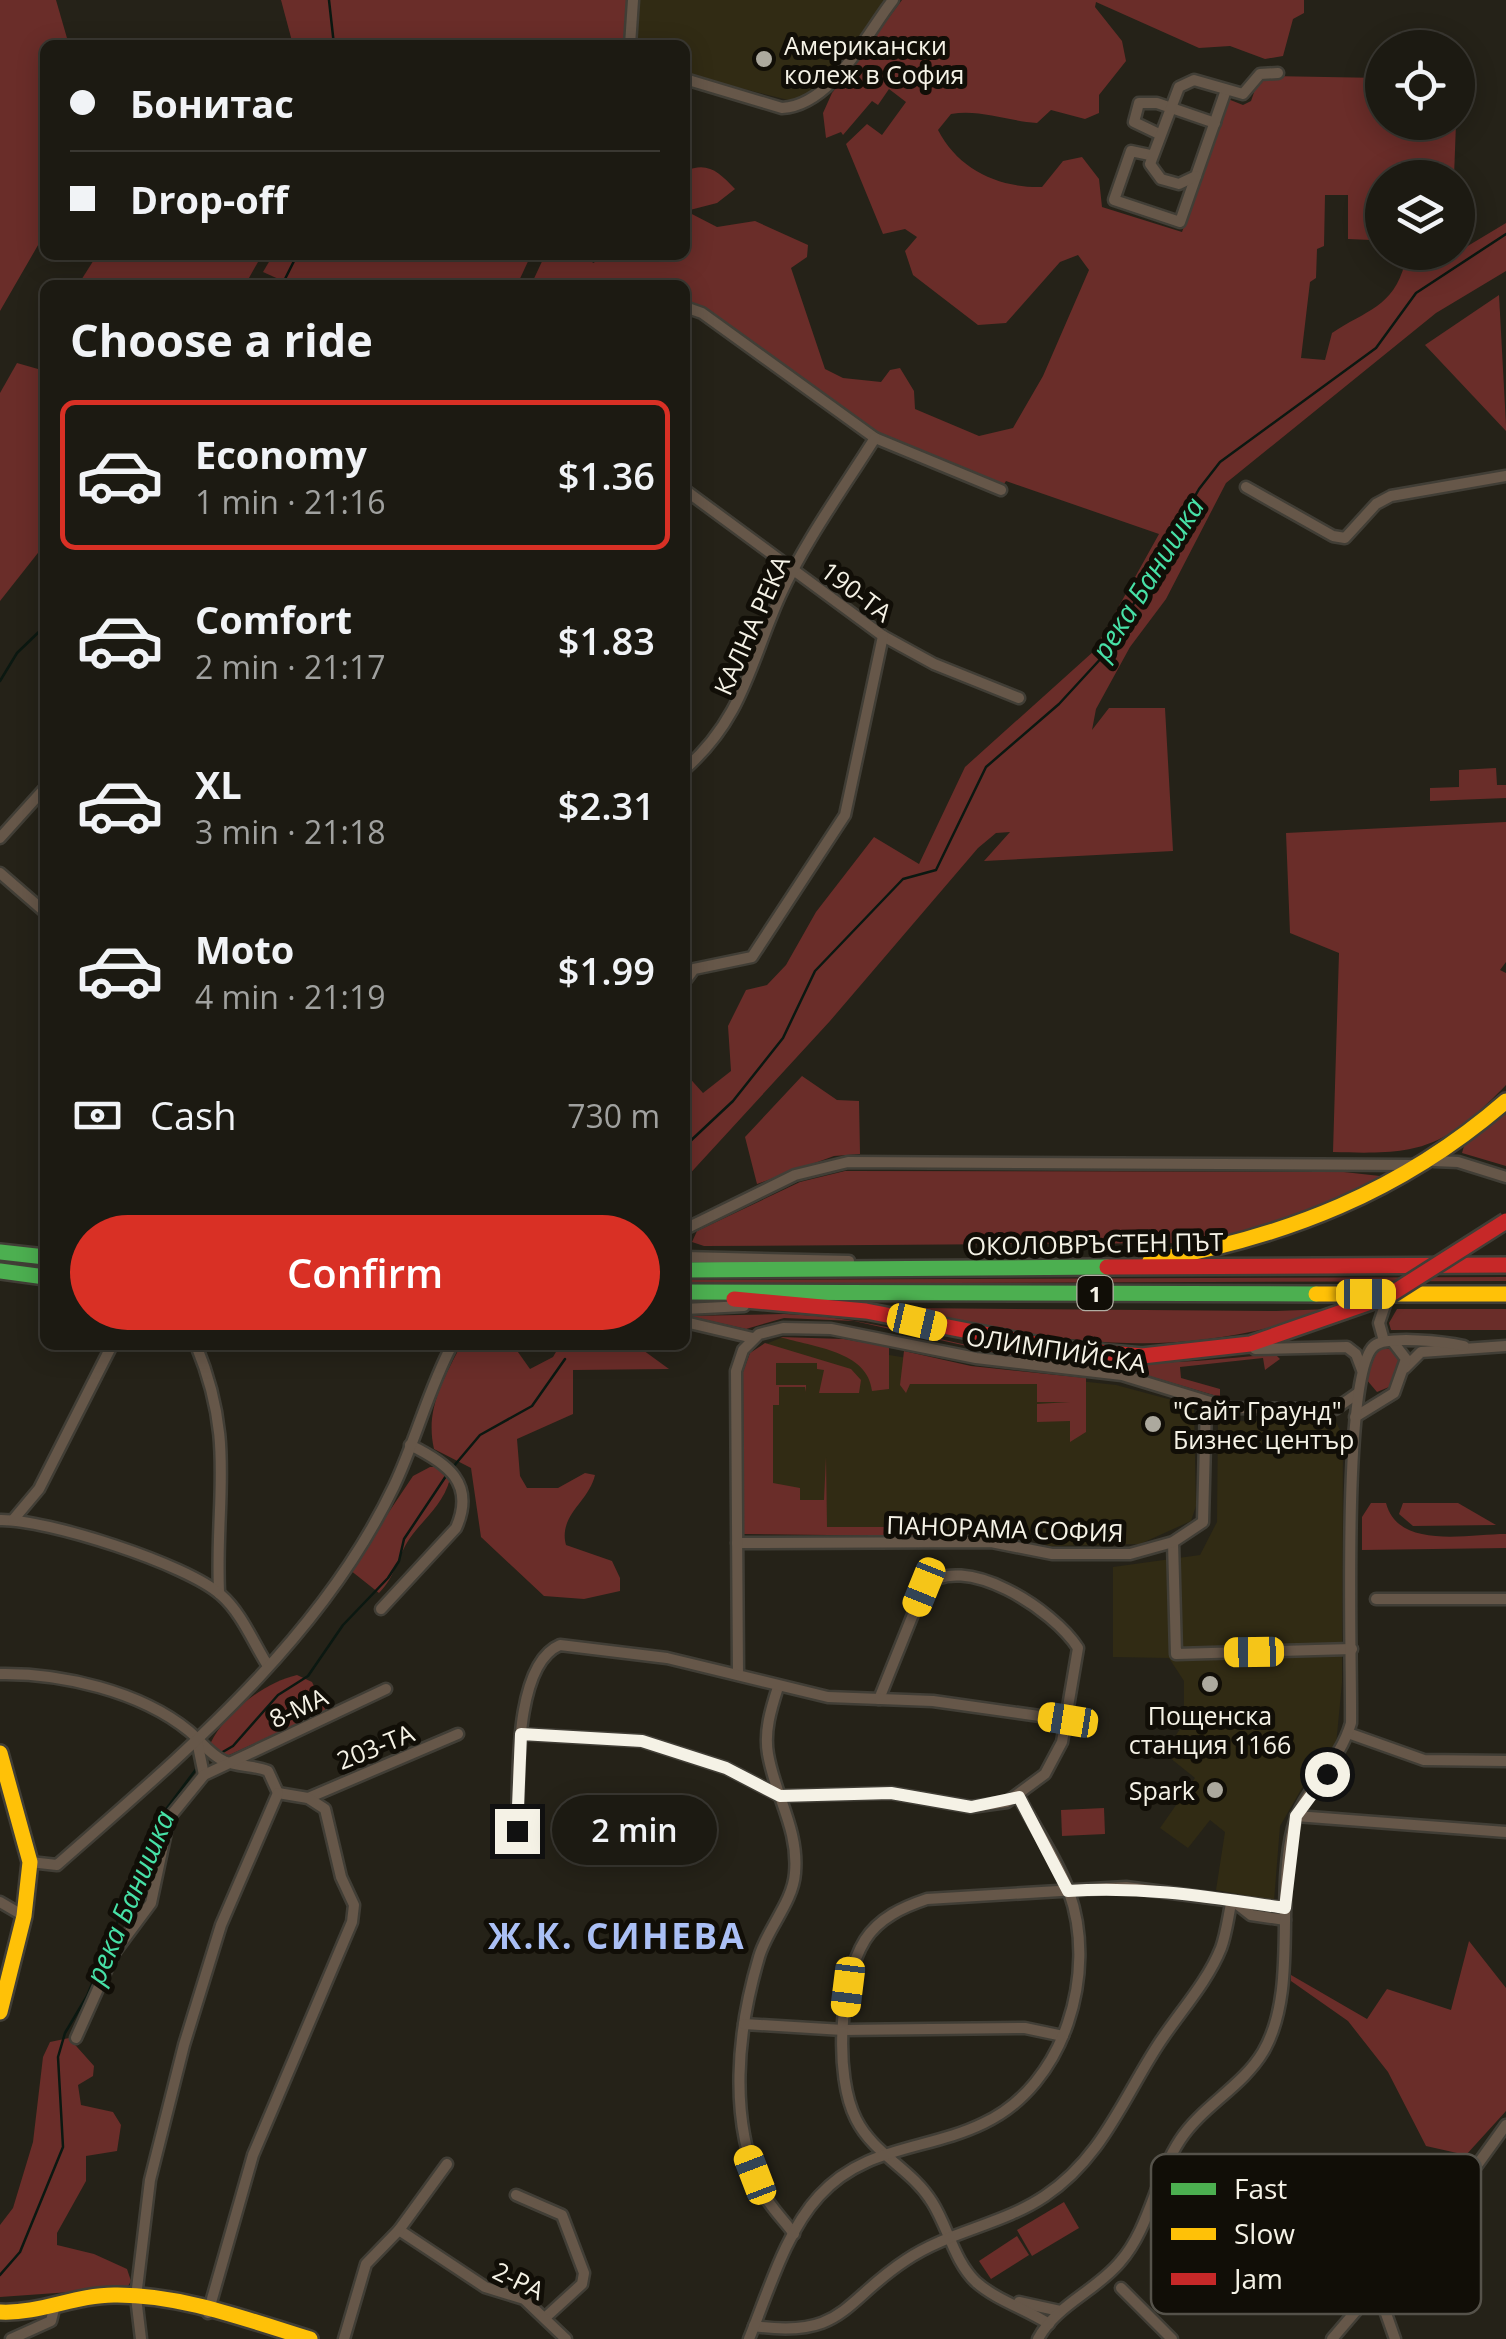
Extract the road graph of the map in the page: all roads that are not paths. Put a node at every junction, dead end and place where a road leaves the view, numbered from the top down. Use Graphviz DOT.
graph roads {
  1 [pos="632,0"];
  2 [pos="893,0"];
  3 [pos="630,40"];
  4 [pos="1278,73"];
  5 [pos="690,80"];
  6 [pos="1226,90"];
  7 [pos="1169,107"];
  8 [pos="1215,123"];
  9 [pos="1159,134"];
  10 [pos="1150,156"];
  11 [pos="1198,175"];
  12 [pos="690,308"];
  13 [pos="875,438"];
  14 [pos="1506,476"];
  15 [pos="1246,487"];
  16 [pos="995,488"];
  17 [pos="690,494"];
  18 [pos="794,569"];
  19 [pos="883,636"];
  20 [pos="1019,698"];
  21 [pos="690,764"];
  22 [pos="40,794"];
  23 [pos="0,838"];
  24 [pos="0,873"];
  25 [pos="40,908"];
  26 [pos="690,974"];
  27 [pos="1506,1100"];
  28 [pos="1431,1162"];
  29 [pos="1506,1176"];
  30 [pos="1506,1221"];
  31 [pos="690,1228"];
  32 [pos="0,1244"];
  33 [pos="40,1248"];
  34 [pos="0,1252"];
  35 [pos="40,1256"];
  36 [pos="690,1261"];
  37 [pos="1506,1265"];
  38 [pos="1101,1268"];
  39 [pos="0,1275"];
  40 [pos="40,1279"];
  41 [pos="1015,1293"];
  42 [pos="690,1294"];
  43 [pos="690,1294"];
  44 [pos="1506,1294"];
  45 [pos="1388,1296"];
  46 [pos="792,1304"];
  47 [pos="813,1304"];
  48 [pos="690,1308"];
  49 [pos="690,1323"];
  50 [pos="753,1338"];
  51 [pos="1388,1342"];
  52 [pos="1464,1346"];
  53 [pos="1506,1346"];
  54 [pos="1229,1349"];
  55 [pos="109,1350"];
  56 [pos="198,1350"];
  57 [pos="450,1350"];
  58 [pos="1405,1368"];
  59 [pos="1360,1382"];
  60 [pos="1383,1399"];
  61 [pos="1206,1402"];
  62 [pos="1335,1409"];
  63 [pos="1355,1418"];
  64 [pos="410,1445"];
  65 [pos="0,1520"];
  66 [pos="13,1520"];
  67 [pos="1173,1542"];
  68 [pos="737,1544"];
  69 [pos="219,1593"];
  70 [pos="1506,1598"];
  71 [pos="1376,1599"];
  72 [pos="381,1609"];
  73 [pos="1352,1649"];
  74 [pos="268,1666"];
  75 [pos="0,1674"];
  76 [pos="738,1674"];
  77 [pos="778,1687"];
  78 [pos="386,1690"];
  79 [pos="879,1699"];
  80 [pos="1068,1720"];
  81 [pos="1348,1733"];
  82 [pos="458,1734"];
  83 [pos="521,1734"];
  84 [pos="201,1750"];
  85 [pos="0,1753"];
  86 [pos="1506,1761"];
  87 [pos="227,1763"];
  88 [pos="204,1775"];
  89 [pos="278,1793"];
  90 [pos="780,1796"];
  91 [pos="1019,1797"];
  92 [pos="308,1798"];
  93 [pos="1296,1816"];
  94 [pos="517,1831"];
  95 [pos="1506,1832"];
  96 [pos="30,1862"];
  97 [pos="1068,1891"];
  98 [pos="0,1902"];
  99 [pos="1234,1904"];
  100 [pos="1285,1914"];
  101 [pos="24,1916"];
  102 [pos="0,2012"];
  103 [pos="744,2024"];
  104 [pos="842,2030"];
  105 [pos="1063,2036"];
  106 [pos="76,2038"];
  107 [pos="1506,2125"];
  108 [pos="879,2154"];
  109 [pos="1173,2154"];
  110 [pos="1481,2160"];
  111 [pos="447,2164"];
  112 [pos="516,2196"];
  113 [pos="1151,2202"];
  114 [pos="398,2230"];
  115 [pos="794,2234"];
  116 [pos="949,2238"];
  117 [pos="1121,2288"];
  118 [pos="136,2296"];
  119 [pos="1008,2301"];
  120 [pos="55,2304"];
  121 [pos="1060,2311"];
  122 [pos="0,2312"];
  123 [pos="208,2313"];
  124 [pos="1354,2314"];
  125 [pos="1386,2314"];
  126 [pos="547,2316"];
  127 [pos="754,2326"];
  128 [pos="1043,2331"];
  129 [pos="11,2339"];
  130 [pos="141,2339"];
  131 [pos="310,2339"];
  132 [pos="344,2339"];
  133 [pos="566,2339"];
  134 [pos="749,2339"];
  135 [pos="1052,2339"];
  136 [pos="1172,2339"];
  137 [pos="1332,2339"];
  138 [pos="1394,2339"];
  1 -- 3 [label="street"];
  2 -- 5 [label="street"];
  4 -- 6 [label="street"];
  6 -- 7 [label="street"];
  6 -- 8 [label="street"];
  7 -- 8 [label="street"];
  7 -- 9 [label="street"];
  7 -- 9 [label="street"];
  8 -- 11 [label="street"];
  9 -- 10 [label="street"];
  10 -- 11 [label="street"];
  10 -- 11 [label="street"];
  12 -- 13 [label="street"];
  13 -- 16 [label="street"];
  13 -- 18 [label="street, КАЛНА РЕКА"];
  14 -- 15 [label="street"];
  17 -- 18 [label="street, 190-ТА"];
  18 -- 19 [label="street, 190-ТА"];
  18 -- 21 [label="street, КАЛНА РЕКА"];
  19 -- 20 [label="street, 190-ТА"];
  19 -- 26 [label="street"];
  22 -- 23 [label="street"];
  24 -- 25 [label="street"];
  27 -- 28 [label="main road"];
  28 -- 29 [label="street"];
  28 -- 31 [label="street"];
  28 -- 38 [label="main road"];
  30 -- 45 [label="main road, bridge"];
  32 -- 33 [label="street"];
  34 -- 35 [label="main road"];
  36 -- 38 [label="main road, ОКОЛОВРЪСТЕН ПЪТ / 1"];
  37 -- 38 [label="main road, ОКОЛОВРЪСТЕН ПЪТ / 1"];
  39 -- 40 [label="main road"];
  41 -- 42 [label="main road, ОКОЛОВРЪСТЕН ПЪТ / 1"];
  41 -- 44 [label="main road, ОКОЛОВРЪСТЕН ПЪТ / 1"];
  41 -- 47 [label="main road"];
  43 -- 46 [label="main road"];
  45 -- 51 [label="street"];
  45 -- 54 [label="main road"];
  46 -- 47 [label="main road"];
  46 -- 48 [label="street"];
  47 -- 54 [label="main road"];
  49 -- 50 [label="street, ОЛИМПИЙСКА"];
  50 -- 61 [label="street, ОЛИМПИЙСКА"];
  50 -- 68 [label="street"];
  51 -- 52 [label="street"];
  51 -- 58 [label="street"];
  51 -- 59 [label="street"];
  52 -- 53 [label="street"];
  52 -- 58 [label="street"];
  54 -- 59 [label="street"];
  55 -- 66 [label="street"];
  56 -- 69 [label="street"];
  57 -- 64 [label="street"];
  58 -- 60 [label="street"];
  59 -- 60 [label="street"];
  59 -- 62 [label="street"];
  59 -- 63 [label="street"];
  60 -- 63 [label="street"];
  61 -- 62 [label="street, ОЛИМПИЙСКА"];
  61 -- 67 [label="street"];
  62 -- 63 [label="street"];
  63 -- 73 [label="street"];
  64 -- 72 [label="street"];
  64 -- 74 [label="street"];
  65 -- 66 [label="street"];
  66 -- 69 [label="street"];
  67 -- 68 [label="street, ПАНОРАМА СОФИЯ"];
  67 -- 73 [label="street"];
  68 -- 76 [label="street"];
  69 -- 74 [label="street"];
  70 -- 71 [label="street"];
  73 -- 81 [label="street"];
  74 -- 84 [label="street"];
  75 -- 84 [label="street"];
  76 -- 77 [label="street"];
  76 -- 83 [label="street"];
  77 -- 79 [label="street"];
  77 -- 90 [label="street"];
  78 -- 87 [label="street, 8-МА"];
  79 -- 80 [label="street"];
  79 -- 80 [label="street"];
  80 -- 91 [label="street"];
  81 -- 86 [label="street"];
  81 -- 93 [label="street"];
  82 -- 92 [label="street, 203-ТА"];
  83 -- 90 [label="street"];
  83 -- 94 [label="street"];
  84 -- 87 [label="street"];
  84 -- 88 [label="street"];
  84 -- 96 [label="street"];
  85 -- 96 [label="main road"];
  87 -- 88 [label="street, 8-МА"];
  87 -- 89 [label="street"];
  88 -- 106 [label="street"];
  89 -- 92 [label="street"];
  89 -- 118 [label="street"];
  90 -- 91 [label="street"];
  90 -- 103 [label="street"];
  91 -- 97 [label="street"];
  92 -- 123 [label="street"];
  93 -- 95 [label="street"];
  93 -- 100 [label="street"];
  96 -- 101 [label="main road"];
  97 -- 99 [label="street"];
  97 -- 104 [label="street"];
  97 -- 105 [label="street"];
  98 -- 101 [label="street"];
  99 -- 100 [label="street"];
  99 -- 116 [label="street"];
  100 -- 109 [label="street"];
  101 -- 102 [label="main road"];
  103 -- 104 [label="street"];
  103 -- 115 [label="street"];
  104 -- 105 [label="street"];
  104 -- 108 [label="street"];
  105 -- 108 [label="street"];
  107 -- 110 [label="street"];
  108 -- 115 [label="street"];
  108 -- 116 [label="street"];
  111 -- 114 [label="street"];
  112 -- 126 [label="street"];
  113 -- 121 [label="street"];
  114 -- 126 [label="street, 2-РА"];
  114 -- 132 [label="street"];
  115 -- 127 [label="street"];
  116 -- 119 [label="street"];
  116 -- 127 [label="street"];
  117 -- 136 [label="street"];
  118 -- 120 [label="main road"];
  118 -- 123 [label="main road"];
  118 -- 130 [label="street"];
  119 -- 121 [label="street"];
  119 -- 128 [label="street"];
  120 -- 122 [label="main road"];
  120 -- 129 [label="street"];
  121 -- 128 [label="street"];
  123 -- 131 [label="main road"];
  124 -- 137 [label="street"];
  125 -- 138 [label="street"];
  126 -- 133 [label="street, 2-РА"];
  127 -- 134 [label="street"];
  128 -- 135 [label="street"];
}
